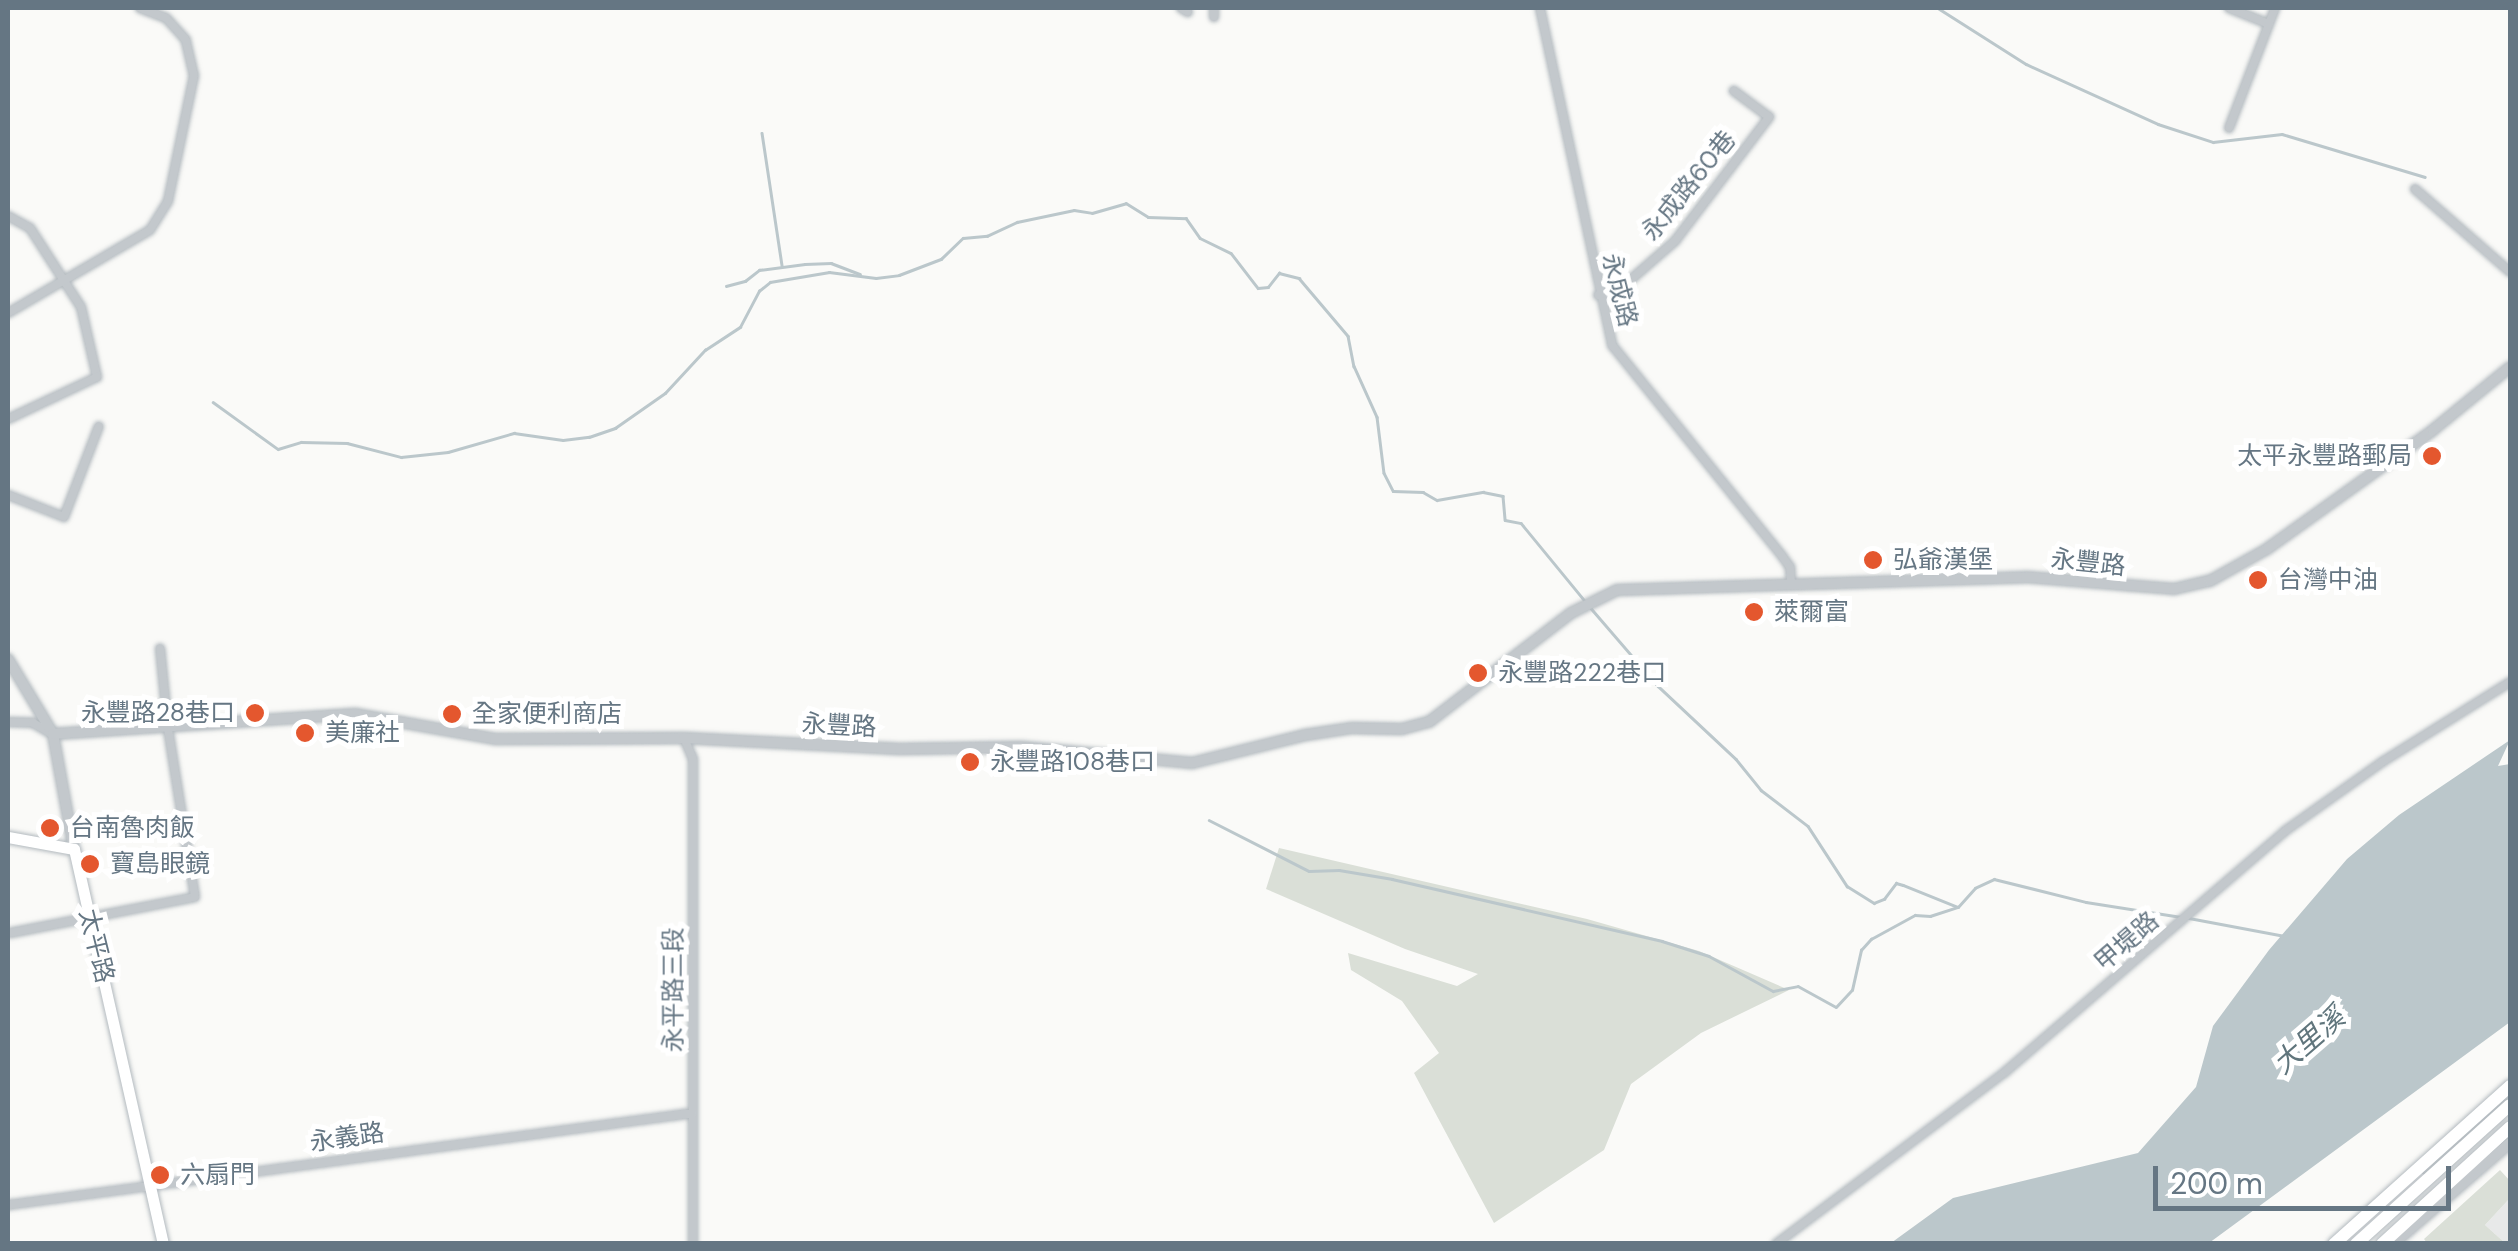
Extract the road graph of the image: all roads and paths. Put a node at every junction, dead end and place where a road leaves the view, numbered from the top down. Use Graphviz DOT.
graph roads {
  1 [pos="140,8"];
  2 [pos="1540,8"];
  3 [pos="2228,8"];
  4 [pos="2274,8"];
  5 [pos="2269,24"];
  6 [pos="1734,92"];
  7 [pos="2228,128"];
  8 [pos="2415,189"];
  9 [pos="8,216"];
  10 [pos="2510,272"];
  11 [pos="63,285"];
  12 [pos="1598,295"];
  13 [pos="8,314"];
  14 [pos="2510,367"];
  15 [pos="8,419"];
  16 [pos="99,426"];
  17 [pos="8,495"];
  18 [pos="1791,583"];
  19 [pos="160,648"];
  20 [pos="8,659"];
  21 [pos="2510,682"];
  22 [pos="8,722"];
  23 [pos="168,728"];
  24 [pos="53,734"];
  25 [pos="684,738"];
  26 [pos="8,837"];
  27 [pos="74,849"];
  28 [pos="89,916"];
  29 [pos="10,933"];
  30 [pos="2510,1086"];
  31 [pos="2510,1102"];
  32 [pos="693,1112"];
  33 [pos="2510,1127"];
  34 [pos="2510,1143"];
  35 [pos="150,1186"];
  36 [pos="8,1205"];
  37 [pos="162,1244"];
  38 [pos="693,1244"];
  39 [pos="1776,1244"];
  40 [pos="2334,1244"];
  41 [pos="2345,1244"];
  42 [pos="2356,1244"];
  43 [pos="2382,1244"];
  44 [pos="2393,1244"];
  1 -- 11 [label="street"];
  2 -- 12 [label="street, 永成路"];
  3 -- 5 [label="street"];
  4 -- 5 [label="street"];
  5 -- 7 [label="street"];
  6 -- 12 [label="street, 永成路60巷"];
  8 -- 10 [label="street"];
  9 -- 11 [label="street"];
  11 -- 13 [label="street"];
  11 -- 15 [label="street"];
  12 -- 18 [label="street, 永成路"];
  14 -- 18 [label="street, 永豐路"];
  16 -- 17 [label="street"];
  18 -- 25 [label="street, 永豐路"];
  19 -- 23 [label="street"];
  20 -- 24 [label="street, 太平路"];
  21 -- 39 [label="street, 甲堤路"];
  22 -- 24 [label="street"];
  23 -- 24 [label="street, 永豐路"];
  23 -- 25 [label="street, 永豐路"];
  23 -- 28 [label="street"];
  24 -- 27 [label="street, 太平路"];
  25 -- 32 [label="street, 永平路三段"];
  26 -- 27 [label="main road"];
  27 -- 28 [label="main road, 太平路"];
  28 -- 29 [label="street"];
  28 -- 35 [label="main road, 太平路"];
  30 -- 40 [label="highway"];
  31 -- 41 [label="street"];
  31 -- 42 [label="highway"];
  32 -- 35 [label="street, 永義路"];
  32 -- 38 [label="street, 永平路三段"];
  33 -- 43 [label="highway"];
  34 -- 44 [label="street"];
  35 -- 36 [label="street, 永義路"];
  35 -- 37 [label="main road, 太平路"];
}
